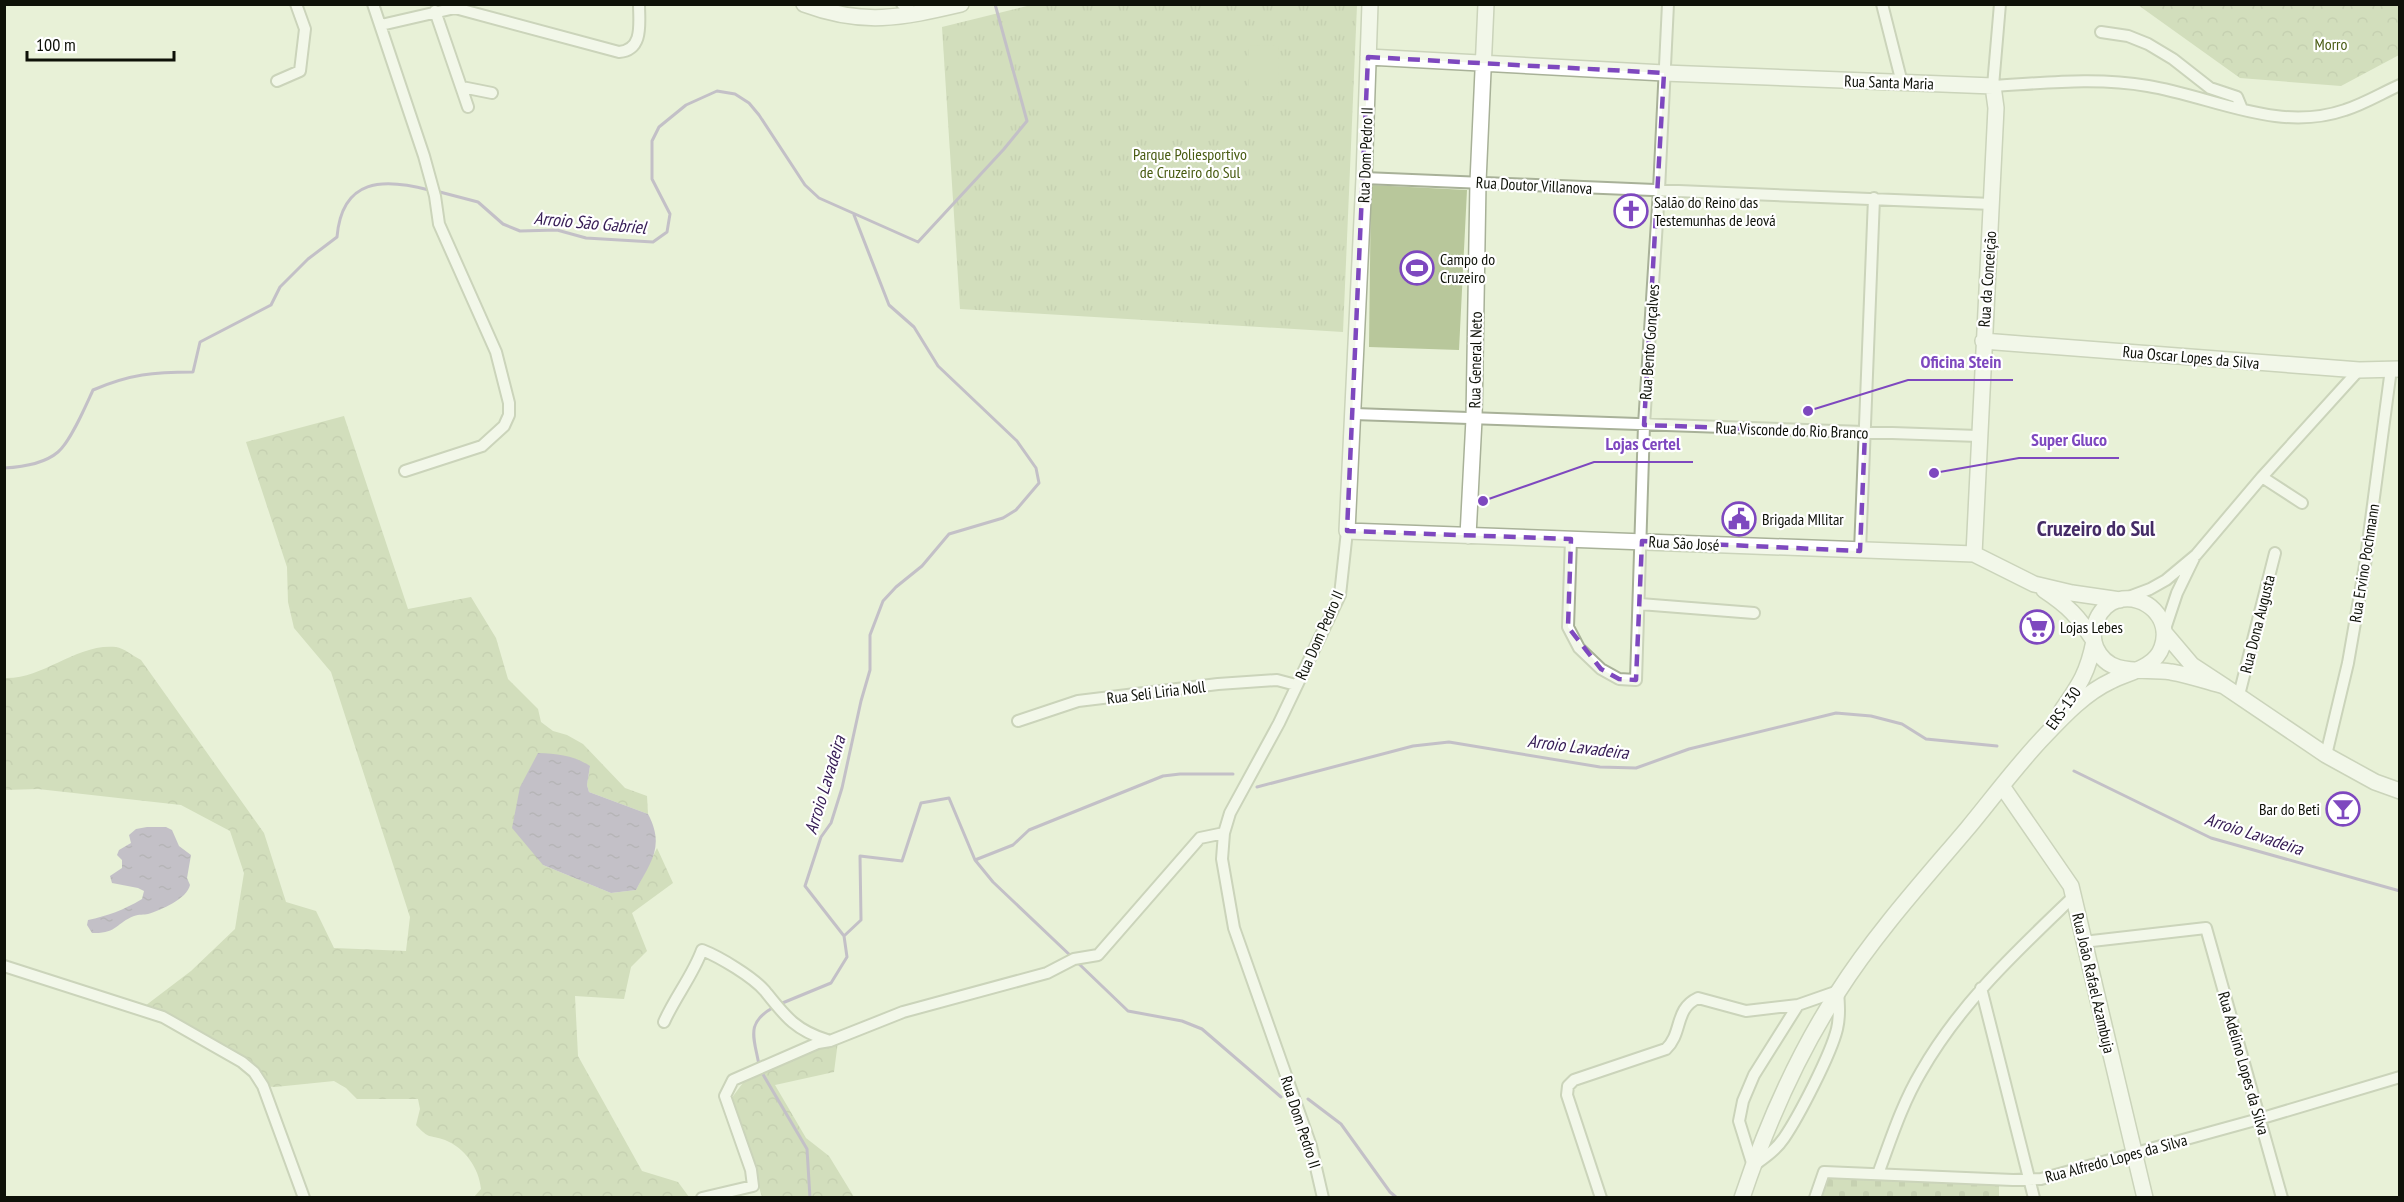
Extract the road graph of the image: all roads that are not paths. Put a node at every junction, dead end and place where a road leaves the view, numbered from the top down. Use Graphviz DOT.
graph roads {
  1 [pos="296,4"];
  2 [pos="373,4"];
  3 [pos="639,4"];
  4 [pos="804,4"];
  5 [pos="902,4"];
  6 [pos="1370,4"];
  7 [pos="1486,4"];
  8 [pos="1668,4"];
  9 [pos="1882,4"];
  10 [pos="2000,4"];
  11 [pos="960,5"];
  12 [pos="435,11"];
  13 [pos="916,15"];
  14 [pos="381,26"];
  15 [pos="2101,32"];
  16 [pos="1368,57"];
  17 [pos="1484,64"];
  18 [pos="1664,73"];
  19 [pos="277,81"];
  20 [pos="1902,82"];
  21 [pos="2400,85"];
  22 [pos="1993,86"];
  23 [pos="462,87"];
  24 [pos="492,93"];
  25 [pos="468,107"];
  26 [pos="2242,109"];
  27 [pos="1364,178"];
  28 [pos="1478,182"];
  29 [pos="1659,190"];
  30 [pos="1874,198"];
  31 [pos="1992,204"];
  32 [pos="1983,341"];
  33 [pos="2395,369"];
  34 [pos="2359,370"];
  35 [pos="1354,414"];
  36 [pos="1474,419"];
  37 [pos="1644,425"];
  38 [pos="1865,433"];
  39 [pos="1978,436"];
  40 [pos="405,471"];
  41 [pos="2262,477"];
  42 [pos="2302,503"];
  43 [pos="1347,531"];
  44 [pos="1468,536"];
  45 [pos="1571,539"];
  46 [pos="1642,541"];
  47 [pos="1860,551"];
  48 [pos="2275,553"];
  49 [pos="1974,554"];
  50 [pos="2196,555"];
  51 [pos="2034,584"];
  52 [pos="2120,600"];
  53 [pos="1640,604"];
  54 [pos="1754,613"];
  55 [pos="2164,632"];
  56 [pos="2094,641"];
  57 [pos="2133,670"];
  58 [pos="1296,685"];
  59 [pos="2224,686"];
  60 [pos="2239,695"];
  61 [pos="1018,721"];
  62 [pos="2039,742"];
  63 [pos="2326,755"];
  64 [pos="2002,786"];
  65 [pos="2400,791"];
  66 [pos="1224,833"];
  67 [pos="2074,896"];
  68 [pos="2083,942"];
  69 [pos="4,966"];
  70 [pos="1981,988"];
  71 [pos="1838,991"];
  72 [pos="1798,1005"];
  73 [pos="664,1022"];
  74 [pos="830,1041"];
  75 [pos="2400,1077"];
  76 [pos="2259,1119"];
  77 [pos="2134,1154"];
  78 [pos="1753,1166"];
  79 [pos="1878,1174"];
  80 [pos="2031,1180"];
  81 [pos="304,1197"];
  82 [pos="702,1197"];
  83 [pos="1323,1197"];
  84 [pos="1601,1197"];
  85 [pos="1742,1197"];
  86 [pos="1815,1197"];
  87 [pos="2034,1197"];
  88 [pos="2145,1197"];
  89 [pos="2282,1197"];
  1 -- 19 [label="street"];
  2 -- 14 [label="street"];
  3 -- 12 [label="street"];
  4 -- 13 [label="main road"];
  5 -- 13 [label="street"];
  6 -- 16 [label="main road, Rua Dom Pedro II"];
  7 -- 17 [label="main road, Rua General Neto"];
  8 -- 18 [label="street, Rua Bento Gonçalves"];
  9 -- 20 [label="street"];
  10 -- 22 [label="street, Rua da Conceição"];
  11 -- 13 [label="main road"];
  12 -- 14 [label="street"];
  12 -- 23 [label="street"];
  14 -- 40 [label="street"];
  15 -- 26 [label="street"];
  16 -- 17 [label="main road, Rua Santa Maria"];
  16 -- 27 [label="main road, Rua Dom Pedro II"];
  17 -- 18 [label="main road, Rua Santa Maria"];
  17 -- 28 [label="main road, Rua General Neto"];
  18 -- 20 [label="main road, Rua Santa Maria"];
  18 -- 29 [label="street, Rua Bento Gonçalves"];
  20 -- 22 [label="main road, Rua Santa Maria"];
  21 -- 26 [label="street, Rua Santa Maria"];
  22 -- 26 [label="street, Rua Santa Maria"];
  22 -- 31 [label="main road, Rua da Conceição"];
  23 -- 24 [label="street"];
  23 -- 25 [label="street"];
  27 -- 28 [label="street, Rua Doutor Villanova"];
  27 -- 35 [label="main road, Rua Dom Pedro II"];
  28 -- 29 [label="street, Rua Doutor Villanova"];
  28 -- 36 [label="main road, Rua General Neto"];
  29 -- 30 [label="street, Rua Doutor Villanova"];
  29 -- 37 [label="street, Rua Bento Gonçalves"];
  30 -- 31 [label="street, Rua Doutor Villanova"];
  30 -- 38 [label="street"];
  31 -- 32 [label="main road, Rua da Conceição"];
  32 -- 34 [label="main road, Rua Oscar Lopes da Silva"];
  32 -- 39 [label="main road, Rua da Conceição"];
  33 -- 34 [label="main road, Rua Oscar Lopes da Silva"];
  33 -- 63 [label="street, Rua Ervino Pochmann"];
  34 -- 41 [label="street"];
  35 -- 36 [label="street, Rua Visconde do Rio Branco"];
  35 -- 43 [label="main road, Rua Dom Pedro II"];
  36 -- 37 [label="street, Rua Visconde do Rio Branco"];
  36 -- 44 [label="main road, Rua General Neto"];
  37 -- 38 [label="street, Rua Visconde do Rio Branco"];
  37 -- 46 [label="street, Rua Bento Gonçalves"];
  38 -- 39 [label="street, Rua Visconde do Rio Branco"];
  38 -- 47 [label="street"];
  39 -- 49 [label="main road, Rua da Conceição"];
  41 -- 42 [label="street"];
  41 -- 50 [label="street"];
  43 -- 44 [label="main road, Rua São José"];
  43 -- 58 [label="street, Rua Dom Pedro II"];
  44 -- 45 [label="main road, Rua São José"];
  45 -- 46 [label="main road, Rua São José"];
  45 -- 53 [label="street, Rua Bento Gonçalves"];
  46 -- 47 [label="main road, Rua São José"];
  46 -- 53 [label="street, Rua Bento Gonçalves"];
  47 -- 49 [label="main road, Rua São José"];
  48 -- 60 [label="street, Rua Dona Augusta"];
  49 -- 51 [label="main road, Rua São José"];
  50 -- 52 [label="street"];
  50 -- 55 [label="street"];
  51 -- 52 [label="main road, Rua São José"];
  51 -- 56 [label="main road"];
  52 -- 55 [label="main road"];
  52 -- 56 [label="main road"];
  53 -- 54 [label="street"];
  55 -- 57 [label="main road"];
  55 -- 59 [label="main road"];
  56 -- 57 [label="main road"];
  56 -- 62 [label="main road, ERS-130"];
  57 -- 59 [label="main road"];
  57 -- 62 [label="main road, ERS-130"];
  58 -- 61 [label="street, Rua Seli Liria Noll"];
  58 -- 66 [label="street, Rua Dom Pedro II"];
  59 -- 60 [label="main road"];
  60 -- 63 [label="main road"];
  62 -- 64 [label="main road, ERS-130"];
  63 -- 65 [label="main road"];
  64 -- 67 [label="main road, Rua João Rafael Azambuja"];
  64 -- 71 [label="main road, ERS-130"];
  66 -- 74 [label="street"];
  66 -- 83 [label="street, Rua Dom Pedro II"];
  67 -- 68 [label="main road, Rua João Rafael Azambuja"];
  67 -- 70 [label="street"];
  68 -- 76 [label="street, Rua Adelino Lopes da Silva"];
  68 -- 77 [label="main road, Rua João Rafael Azambuja"];
  69 -- 81 [label="street"];
  70 -- 79 [label="street"];
  70 -- 80 [label="street"];
  71 -- 72 [label="street"];
  71 -- 78 [label="main road, ERS-130"];
  71 -- 78 [label="street"];
  72 -- 78 [label="street"];
  72 -- 84 [label="street"];
  73 -- 74 [label="street"];
  74 -- 82 [label="street"];
  75 -- 76 [label="street, Rua Alfredo Lopes da Silva"];
  76 -- 77 [label="street, Rua Alfredo Lopes da Silva"];
  76 -- 89 [label="street, Rua Adelino Lopes da Silva"];
  77 -- 80 [label="street, Rua Alfredo Lopes da Silva"];
  77 -- 88 [label="main road, Rua João Rafael Azambuja"];
  78 -- 85 [label="main road, ERS-130"];
  79 -- 80 [label="street, Rua Alfredo Lopes da Silva"];
  79 -- 86 [label="street, Rua Alfredo Lopes da Silva"];
  80 -- 87 [label="street"];
}
